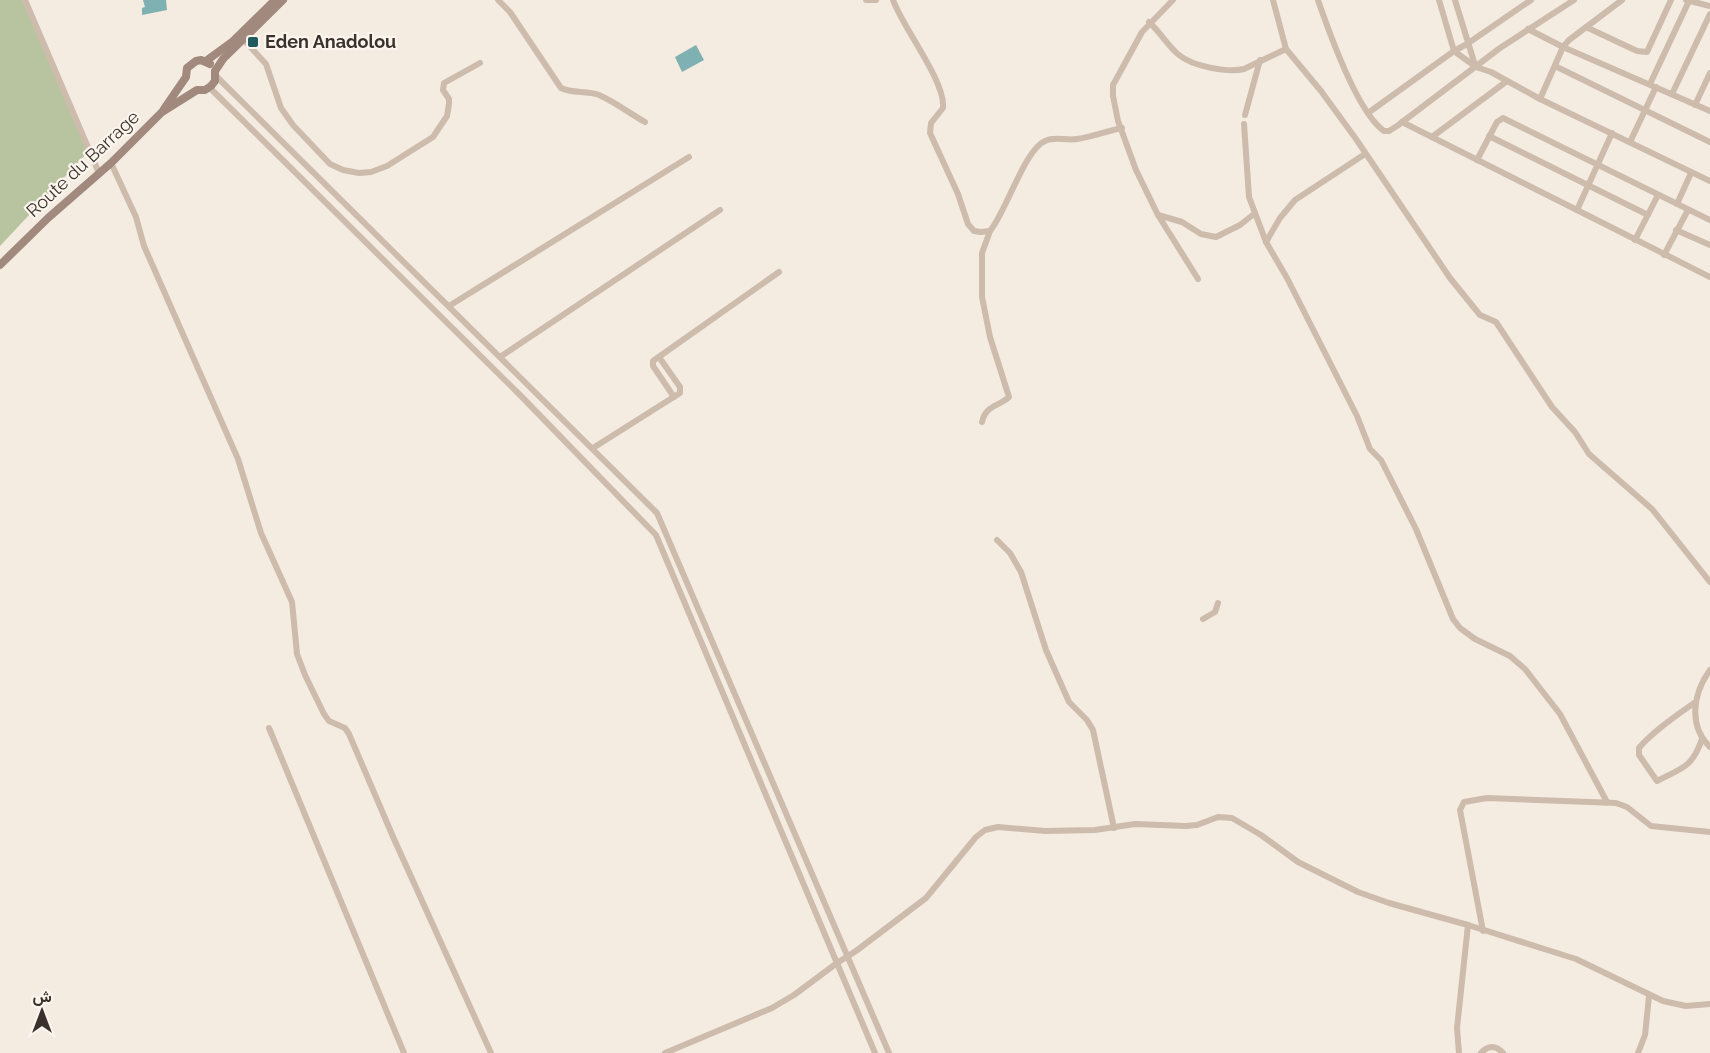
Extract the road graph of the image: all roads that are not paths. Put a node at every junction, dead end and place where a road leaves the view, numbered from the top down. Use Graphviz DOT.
graph roads {
  1 [pos="26,0"];
  2 [pos="275,0"];
  3 [pos="283,0"];
  4 [pos="498,0"];
  5 [pos="866,0"];
  6 [pos="876,0"];
  7 [pos="892,0"];
  8 [pos="1173,0"];
  9 [pos="1274,0"];
  10 [pos="1318,0"];
  11 [pos="1439,0"];
  12 [pos="1455,0"];
  13 [pos="1531,0"];
  14 [pos="1574,0"];
  15 [pos="1622,0"];
  16 [pos="1671,0"];
  17 [pos="1687,0"];
  18 [pos="1710,6"];
  19 [pos="1710,14"];
  20 [pos="1149,22"];
  21 [pos="1586,27"];
  22 [pos="1528,29"];
  23 [pos="243,39"];
  24 [pos="1467,44"];
  25 [pos="1563,47"];
  26 [pos="1286,49"];
  27 [pos="1454,51"];
  28 [pos="1260,60"];
  29 [pos="206,62"];
  30 [pos="480,63"];
  31 [pos="1555,66"];
  32 [pos="1476,67"];
  33 [pos="1710,73"];
  34 [pos="215,74"];
  35 [pos="186,77"];
  36 [pos="1508,81"];
  37 [pos="1708,81"];
  38 [pos="1653,86"];
  39 [pos="209,87"];
  40 [pos="197,90"];
  41 [pos="1672,94"];
  42 [pos="1540,99"];
  43 [pos="1695,105"];
  44 [pos="1645,111"];
  45 [pos="1710,111"];
  46 [pos="162,112"];
  47 [pos="1368,113"];
  48 [pos="1245,115"];
  49 [pos="645,122"];
  50 [pos="1402,122"];
  51 [pos="1244,124"];
  52 [pos="1122,128"];
  53 [pos="1612,134"];
  54 [pos="1489,136"];
  55 [pos="1432,137"];
  56 [pos="1630,142"];
  57 [pos="1710,142"];
  58 [pos="1365,154"];
  59 [pos="689,157"];
  60 [pos="1477,160"];
  61 [pos="111,163"];
  62 [pos="1598,165"];
  63 [pos="99,173"];
  64 [pos="1691,173"];
  65 [pos="1710,182"];
  66 [pos="1588,185"];
  67 [pos="1658,195"];
  68 [pos="1677,204"];
  69 [pos="720,210"];
  70 [pos="1576,210"];
  71 [pos="1688,210"];
  72 [pos="1254,214"];
  73 [pos="1158,215"];
  74 [pos="1648,215"];
  75 [pos="1710,220"];
  76 [pos="1676,230"];
  77 [pos="990,231"];
  78 [pos="1635,240"];
  79 [pos="1266,242"];
  80 [pos="1710,245"];
  81 [pos="1664,255"];
  82 [pos="0,265"];
  83 [pos="779,272"];
  84 [pos="1710,278"];
  85 [pos="1198,279"];
  86 [pos="449,306"];
  87 [pos="500,357"];
  88 [pos="659,357"];
  89 [pos="674,397"];
  90 [pos="982,422"];
  91 [pos="593,448"];
  92 [pos="997,540"];
  93 [pos="1710,582"];
  94 [pos="1218,603"];
  95 [pos="1203,619"];
  96 [pos="1710,670"];
  97 [pos="1694,703"];
  98 [pos="269,728"];
  99 [pos="1702,739"];
  100 [pos="1710,747"];
  101 [pos="1607,802"];
  102 [pos="1114,828"];
  103 [pos="1710,832"];
  104 [pos="1468,925"];
  105 [pos="1483,931"];
  106 [pos="847,957"];
  107 [pos="837,963"];
  108 [pos="1649,996"];
  109 [pos="1710,1004"];
  110 [pos="1641,1052"];
  111 [pos="404,1053"];
  112 [pos="491,1053"];
  113 [pos="665,1053"];
  114 [pos="875,1053"];
  115 [pos="889,1053"];
  116 [pos="1459,1053"];
  117 [pos="1481,1053"];
  118 [pos="1503,1053"];
  1 -- 63 [label="street"];
  2 -- 29 [label="main road, Route du Barrage"];
  3 -- 23 [label="main road"];
  4 -- 49 [label="street"];
  5 -- 6 [label="street"];
  7 -- 77 [label="street"];
  8 -- 20 [label="street"];
  9 -- 26 [label="street"];
  10 -- 47 [label="street"];
  11 -- 27 [label="street"];
  12 -- 24 [label="street"];
  13 -- 24 [label="street"];
  14 -- 22 [label="street"];
  15 -- 21 [label="street"];
  16 -- 21 [label="street"];
  17 -- 18 [label="street"];
  17 -- 38 [label="street"];
  19 -- 41 [label="street"];
  20 -- 28 [label="street"];
  20 -- 52 [label="street"];
  21 -- 25 [label="street"];
  22 -- 25 [label="street"];
  22 -- 32 [label="street"];
  23 -- 30 [label="street"];
  23 -- 34 [label="main road"];
  24 -- 27 [label="street"];
  24 -- 32 [label="street"];
  25 -- 31 [label="street"];
  25 -- 38 [label="street"];
  26 -- 28 [label="street"];
  26 -- 58 [label="street"];
  27 -- 32 [label="street"];
  27 -- 47 [label="street"];
  28 -- 48 [label="street"];
  29 -- 34 [label="main road"];
  29 -- 35 [label="main road, Route du Barrage"];
  31 -- 42 [label="street"];
  31 -- 44 [label="street"];
  32 -- 36 [label="street"];
  32 -- 50 [label="street"];
  33 -- 37 [label="street"];
  34 -- 39 [label="main road"];
  34 -- 86 [label="street"];
  35 -- 40 [label="main road"];
  35 -- 46 [label="main road, Route du Barrage"];
  36 -- 42 [label="street"];
  36 -- 55 [label="street"];
  37 -- 43 [label="street"];
  38 -- 41 [label="street"];
  38 -- 44 [label="street"];
  39 -- 40 [label="main road, Route du Barrage"];
  39 -- 107 [label="street"];
  40 -- 46 [label="main road, Route du Barrage"];
  41 -- 43 [label="street"];
  42 -- 53 [label="street"];
  43 -- 45 [label="street"];
  44 -- 56 [label="street"];
  44 -- 57 [label="street"];
  46 -- 61 [label="main road, Route du Barrage"];
  47 -- 50 [label="street"];
  50 -- 55 [label="street"];
  51 -- 72 [label="street"];
  52 -- 73 [label="street"];
  52 -- 77 [label="street"];
  53 -- 56 [label="street"];
  53 -- 62 [label="street"];
  54 -- 60 [label="street"];
  54 -- 62 [label="street"];
  54 -- 66 [label="street"];
  55 -- 60 [label="street"];
  56 -- 64 [label="street"];
  58 -- 79 [label="street"];
  58 -- 93 [label="street"];
  59 -- 86 [label="street"];
  60 -- 70 [label="street"];
  61 -- 63 [label="main road, Route du Barrage"];
  61 -- 112 [label="street"];
  62 -- 66 [label="street"];
  62 -- 67 [label="street"];
  63 -- 82 [label="main road, Route du Barrage"];
  64 -- 65 [label="street"];
  64 -- 68 [label="street"];
  66 -- 70 [label="street"];
  66 -- 74 [label="street"];
  67 -- 68 [label="street"];
  67 -- 74 [label="street"];
  68 -- 71 [label="street"];
  69 -- 87 [label="street"];
  70 -- 78 [label="street"];
  71 -- 75 [label="street"];
  71 -- 76 [label="street"];
  72 -- 73 [label="street"];
  72 -- 79 [label="street"];
  73 -- 85 [label="street"];
  74 -- 78 [label="street"];
  76 -- 80 [label="street"];
  76 -- 81 [label="street"];
  77 -- 90 [label="street"];
  78 -- 81 [label="street"];
  79 -- 101 [label="street"];
  81 -- 84 [label="street"];
  83 -- 88 [label="street"];
  86 -- 87 [label="street"];
  87 -- 91 [label="street"];
  88 -- 89 [label="street"];
  88 -- 89 [label="street"];
  89 -- 91 [label="street"];
  91 -- 106 [label="street"];
  92 -- 102 [label="street"];
  94 -- 95 [label="street"];
  96 -- 97 [label="street"];
  97 -- 99 [label="street"];
  97 -- 99 [label="street"];
  98 -- 111 [label="street"];
  99 -- 100 [label="street"];
  101 -- 103 [label="street"];
  101 -- 105 [label="street"];
  102 -- 104 [label="street"];
  102 -- 106 [label="street"];
  104 -- 105 [label="street"];
  104 -- 116 [label="street"];
  105 -- 108 [label="street"];
  106 -- 107 [label="street"];
  106 -- 115 [label="street"];
  107 -- 113 [label="street"];
  107 -- 114 [label="street"];
  108 -- 109 [label="street"];
  108 -- 110 [label="street"];
  117 -- 118 [label="street"];
}
